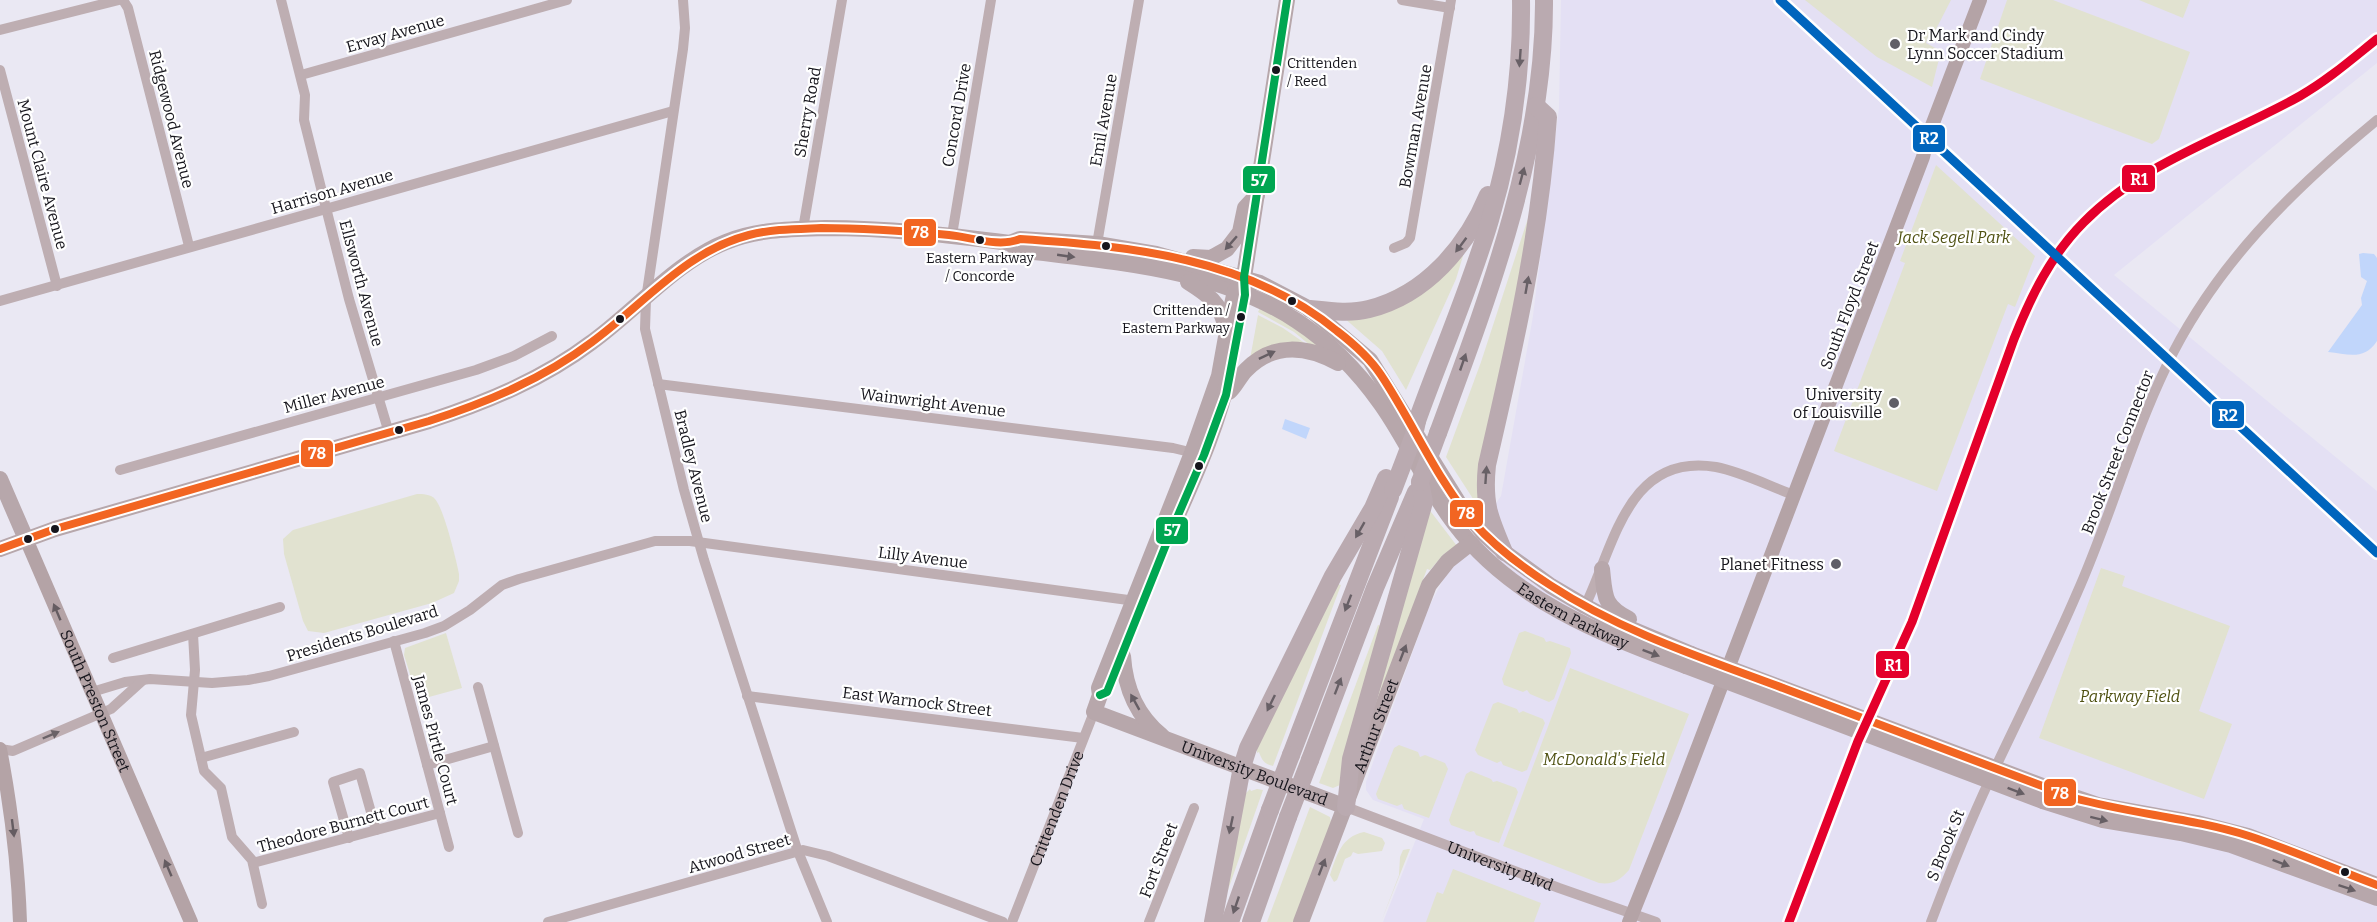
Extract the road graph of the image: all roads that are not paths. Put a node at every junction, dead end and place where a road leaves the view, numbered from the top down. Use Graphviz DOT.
graph roads {
  1 [pos="121,0"];
  2 [pos="281,0"];
  3 [pos="567,0"];
  4 [pos="683,0"];
  5 [pos="842,0"];
  6 [pos="991,0"];
  7 [pos="1138,0"];
  8 [pos="1287,0"];
  9 [pos="1402,0"];
  10 [pos="1521,0"];
  11 [pos="1544,0"];
  12 [pos="1980,0"];
  13 [pos="1451,4"];
  14 [pos="0,30"];
  15 [pos="0,70"];
  16 [pos="301,75"];
  17 [pos="1536,106"];
  18 [pos="673,111"];
  19 [pos="2377,120"];
  20 [pos="1505,155"];
  21 [pos="1257,194"];
  22 [pos="326,209"];
  23 [pos="803,229"];
  24 [pos="952,235"];
  25 [pos="1010,243"];
  26 [pos="1097,244"];
  27 [pos="189,246"];
  28 [pos="1394,248"];
  29 [pos="1178,267"];
  30 [pos="57,286"];
  31 [pos="1242,288"];
  32 [pos="646,299"];
  33 [pos="0,301"];
  34 [pos="1310,309"];
  35 [pos="552,336"];
  36 [pos="1227,336"];
  37 [pos="1356,373"];
  38 [pos="658,384"];
  39 [pos="1226,395"];
  40 [pos="379,398"];
  41 [pos="389,433"];
  42 [pos="1198,454"];
  43 [pos="120,470"];
  44 [pos="0,479"];
  45 [pos="1390,484"];
  46 [pos="1794,495"];
  47 [pos="1412,521"];
  48 [pos="26,539"];
  49 [pos="698,543"];
  50 [pos="1471,543"];
  51 [pos="0,549"];
  52 [pos="1496,555"];
  53 [pos="1602,569"];
  54 [pos="1138,601"];
  55 [pos="1585,606"];
  56 [pos="280,607"];
  57 [pos="193,634"];
  58 [pos="394,641"];
  59 [pos="1664,643"];
  60 [pos="1123,656"];
  61 [pos="113,658"];
  62 [pos="1689,660"];
  63 [pos="1724,680"];
  64 [pos="143,681"];
  65 [pos="194,681"];
  66 [pos="478,687"];
  67 [pos="92,692"];
  68 [pos="1100,695"];
  69 [pos="747,696"];
  70 [pos="1094,712"];
  71 [pos="100,713"];
  72 [pos="294,732"];
  73 [pos="1083,738"];
  74 [pos="1165,738"];
  75 [pos="494,746"];
  76 [pos="0,749"];
  77 [pos="201,759"];
  78 [pos="427,765"];
  79 [pos="1242,767"];
  80 [pos="1989,780"];
  81 [pos="2045,795"];
  82 [pos="1346,807"];
  83 [pos="1194,808"];
  84 [pos="440,813"];
  85 [pos="376,830"];
  86 [pos="518,833"];
  87 [pos="349,838"];
  88 [pos="449,847"];
  89 [pos="798,851"];
  90 [pos="253,863"];
  91 [pos="2377,885"];
  92 [pos="2377,898"];
  93 [pos="262,904"];
  94 [pos="1631,917"];
  95 [pos="20,922"];
  96 [pos="191,922"];
  97 [pos="548,922"];
  98 [pos="827,922"];
  99 [pos="1003,922"];
  100 [pos="1012,922"];
  101 [pos="1149,922"];
  102 [pos="1213,922"];
  103 [pos="1230,922"];
  104 [pos="1251,922"];
  105 [pos="1301,922"];
  106 [pos="1656,922"];
  107 [pos="1931,922"];
  1 -- 14 [label="street"];
  1 -- 27 [label="street, Ridgewood Avenue"];
  2 -- 16 [label="street, Ellsworth Avenue"];
  3 -- 16 [label="street, Ervay Avenue"];
  4 -- 18 [label="street, Bradley Avenue"];
  5 -- 23 [label="street, Sherry Road"];
  6 -- 24 [label="street, Concord Drive"];
  7 -- 26 [label="street, Emil Avenue"];
  8 -- 21 [label="main road, Crittenden Drive"];
  9 -- 13 [label="street"];
  10 -- 20 [label="highway, one-way"];
  11 -- 17 [label="highway"];
  12 -- 46 [label="street, South Floyd Street"];
  13 -- 28 [label="street, Bowman Avenue"];
  15 -- 30 [label="street, Mount Claire Avenue"];
  16 -- 22 [label="street, Ellsworth Avenue"];
  47 -- 17 [label="highway, one-way, bridge"];
  52 -- 17 [label="highway, one-way"];
  18 -- 22 [label="street, Harrison Avenue"];
  18 -- 32 [label="street, Bradley Avenue"];
  19 -- 80 [label="street, Brook Street Connector"];
  20 -- 34 [label="highway, one-way"];
  20 -- 45 [label="highway, bridge"];
  21 -- 29 [label="main road, one-way"];
  21 -- 31 [label="main road, Crittenden Drive"];
  22 -- 27 [label="street, Harrison Avenue"];
  22 -- 40 [label="street, Ellsworth Avenue"];
  23 -- 24 [label="main road, Eastern Parkway"];
  23 -- 32 [label="main road, Eastern Parkway"];
  24 -- 25 [label="main road, Eastern Parkway"];
  25 -- 26 [label="main road, Eastern Parkway"];
  25 -- 29 [label="main road, Eastern Parkway, one-way"];
  26 -- 29 [label="main road, Eastern Parkway"];
  27 -- 30 [label="street, Harrison Avenue"];
  29 -- 31 [label="main road, Eastern Parkway"];
  29 -- 36 [label="main road"];
  30 -- 33 [label="street, Harrison Avenue"];
  31 -- 34 [label="main road, Eastern Parkway"];
  31 -- 36 [label="main road, Crittenden Drive"];
  31 -- 37 [label="main road, Eastern Parkway"];
  31 -- 39 [label="main road, Crittenden Drive"];
  32 -- 38 [label="street, Bradley Avenue"];
  32 -- 41 [label="main road, Eastern Parkway"];
  34 -- 52 [label="main road, Eastern Parkway"];
  35 -- 40 [label="street, Miller Avenue"];
  36 -- 42 [label="main road, Crittenden Drive"];
  39 -- 37 [label="main road, one-way"];
  37 -- 50 [label="main road, Eastern Parkway"];
  38 -- 42 [label="street, Wainwright Avenue"];
  38 -- 49 [label="street, Bradley Avenue"];
  39 -- 42 [label="main road, Crittenden Drive"];
  40 -- 41 [label="street, Ellsworth Avenue"];
  40 -- 43 [label="street, Miller Avenue"];
  41 -- 48 [label="main road, Eastern Parkway"];
  42 -- 54 [label="main road, Crittenden Drive"];
  44 -- 48 [label="main road, South Preston Street"];
  45 -- 79 [label="highway, one-way"];
  45 -- 103 [label="highway, one-way, bridge"];
  46 -- 53 [label="street"];
  46 -- 63 [label="street, South Floyd Street"];
  47 -- 82 [label="highway"];
  104 -- 47 [label="highway, one-way, bridge"];
  48 -- 51 [label="main road, Eastern Parkway"];
  67 -- 48 [label="street, South Preston Street, one-way"];
  49 -- 54 [label="street, Lilly Avenue"];
  49 -- 58 [label="street, Presidents Boulevard"];
  49 -- 69 [label="street, Bradley Avenue"];
  50 -- 52 [label="main road, Eastern Parkway"];
  82 -- 50 [label="main road, Arthur Street, one-way"];
  52 -- 55 [label="main road, Eastern Parkway"];
  52 -- 62 [label="main road, Eastern Parkway, one-way"];
  53 -- 55 [label="street"];
  53 -- 59 [label="main road"];
  54 -- 60 [label="main road, Crittenden Drive"];
  54 -- 68 [label="main road, Crittenden Drive"];
  55 -- 59 [label="main road, Eastern Parkway"];
  56 -- 57 [label="street"];
  57 -- 61 [label="street"];
  57 -- 65 [label="street"];
  58 -- 65 [label="street, Presidents Boulevard"];
  58 -- 78 [label="street, James Pirtle Court"];
  59 -- 62 [label="main road, Eastern Parkway"];
  60 -- 68 [label="main road, Crittenden Drive"];
  74 -- 60 [label="main road, one-way"];
  62 -- 81 [label="main road, Eastern Parkway, bridge"];
  63 -- 80 [label="street"];
  63 -- 94 [label="street, South Floyd Street"];
  64 -- 65 [label="street, Presidents Boulevard"];
  64 -- 67 [label="street, Presidents Boulevard"];
  64 -- 71 [label="street"];
  65 -- 77 [label="street"];
  66 -- 75 [label="street"];
  67 -- 71 [label="street, South Preston Street"];
  68 -- 70 [label="main road, Crittenden Drive"];
  69 -- 73 [label="street, East Warnock Street"];
  69 -- 89 [label="street, Bradley Avenue"];
  70 -- 73 [label="street, Crittenden Drive"];
  70 -- 74 [label="main road"];
  76 -- 71 [label="street, one-way"];
  96 -- 71 [label="street, South Preston Street, one-way"];
  72 -- 77 [label="street"];
  73 -- 100 [label="street, Crittenden Drive"];
  74 -- 79 [label="main road, University Boulevard"];
  75 -- 78 [label="street"];
  75 -- 86 [label="street"];
  76 -- 95 [label="street, one-way"];
  77 -- 90 [label="street"];
  78 -- 84 [label="street, James Pirtle Court"];
  79 -- 82 [label="main road, University Boulevard"];
  79 -- 102 [label="highway, one-way"];
  80 -- 107 [label="street, S Brook St"];
  81 -- 91 [label="main road, Eastern Parkway"];
  81 -- 92 [label="main road, Eastern Parkway, one-way"];
  82 -- 94 [label="street, University Blvd"];
  105 -- 82 [label="main road, Arthur Street, one-way"];
  83 -- 101 [label="street, Fort Street"];
  84 -- 85 [label="street, Theodore Burnett Court"];
  84 -- 88 [label="street, James Pirtle Court"];
  85 -- 87 [label="street, Theodore Burnett Court"];
  85 -- 87 [label="street"];
  87 -- 90 [label="street, Theodore Burnett Court"];
  89 -- 97 [label="street, Atwood Street"];
  89 -- 98 [label="street, Bradley Avenue"];
  89 -- 99 [label="street, Atwood Street"];
  90 -- 93 [label="street"];
  94 -- 106 [label="street, University Blvd"];
}
